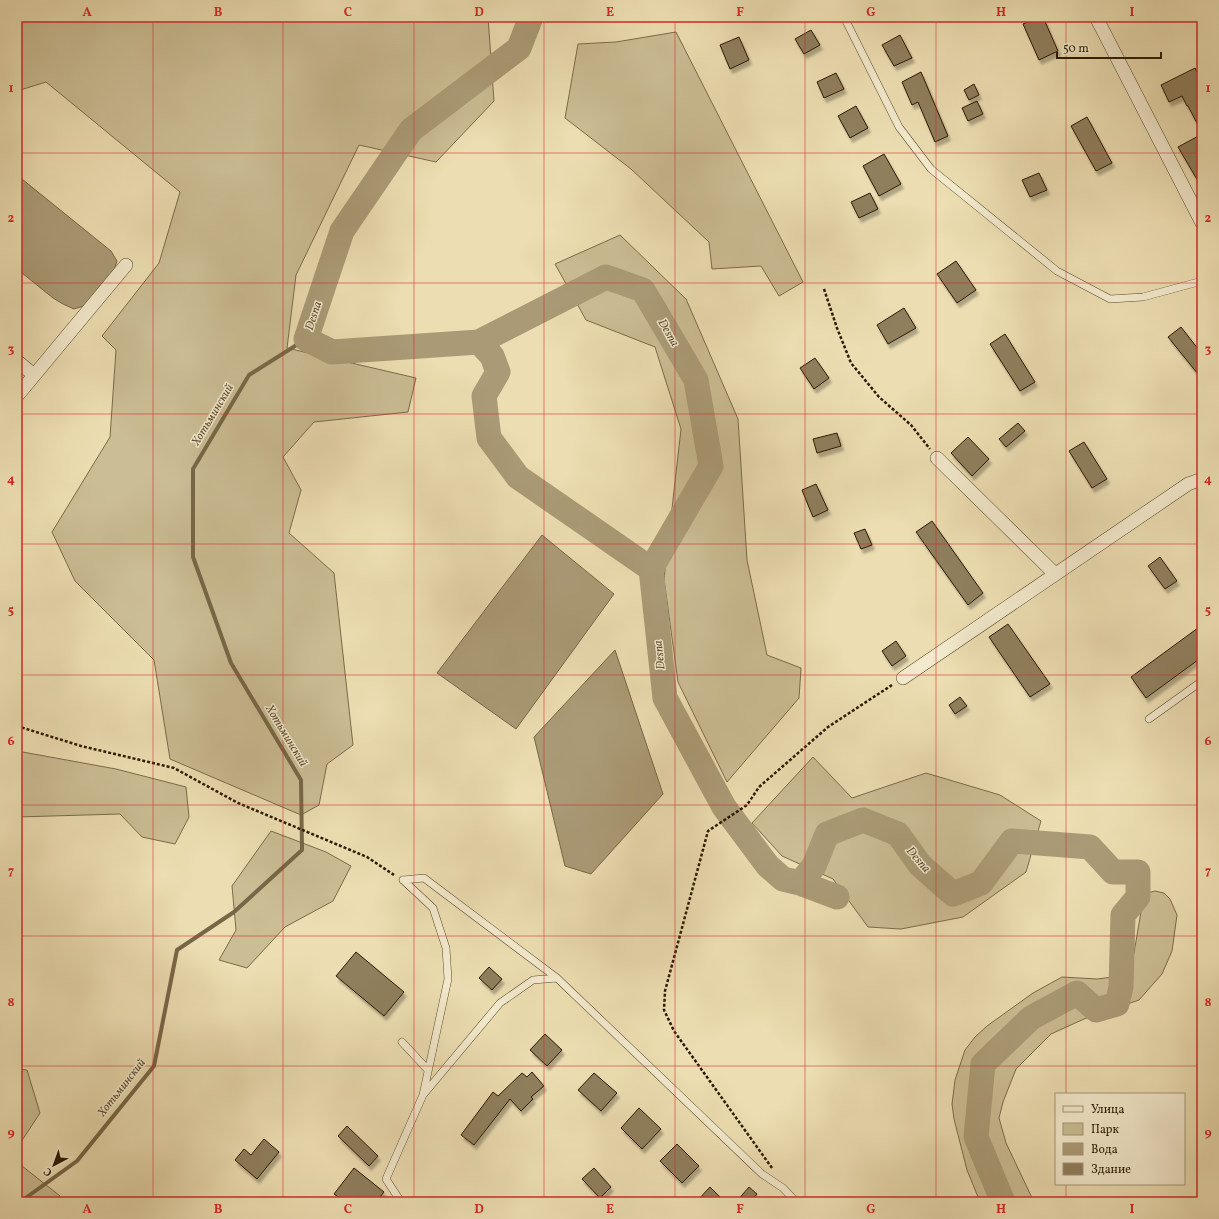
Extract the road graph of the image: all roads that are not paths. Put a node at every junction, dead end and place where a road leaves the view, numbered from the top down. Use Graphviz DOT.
graph roads {
  1 [pos="844,17"];
  2 [pos="1096,17"];
  3 [pos="1202,224"];
  4 [pos="126,265"];
  5 [pos="1202,281"];
  6 [pos="17,361"];
  7 [pos="34,375"];
  8 [pos="17,396"];
  9 [pos="937,458"];
  10 [pos="1202,479"];
  11 [pos="1056,574"];
  12 [pos="903,678"];
  13 [pos="1202,681"];
  14 [pos="1149,719"];
  15 [pos="557,978"];
  16 [pos="402,1042"];
  17 [pos="428,1070"];
  18 [pos="423,1095"];
  19 [pos="401,1202"];
  20 [pos="796,1202"];
  1 -- 5 [label="lane"];
  2 -- 3 [label="street"];
  4 -- 7 [label="street"];
  6 -- 7 [label="street"];
  7 -- 8 [label="street"];
  9 -- 11 [label="street"];
  10 -- 11 [label="street"];
  11 -- 12 [label="street"];
  13 -- 14 [label="lane"];
  15 -- 17 [label="lane"];
  15 -- 18 [label="lane"];
  15 -- 20 [label="lane"];
  16 -- 17 [label="lane"];
  17 -- 18 [label="lane"];
  18 -- 19 [label="lane"];
}
